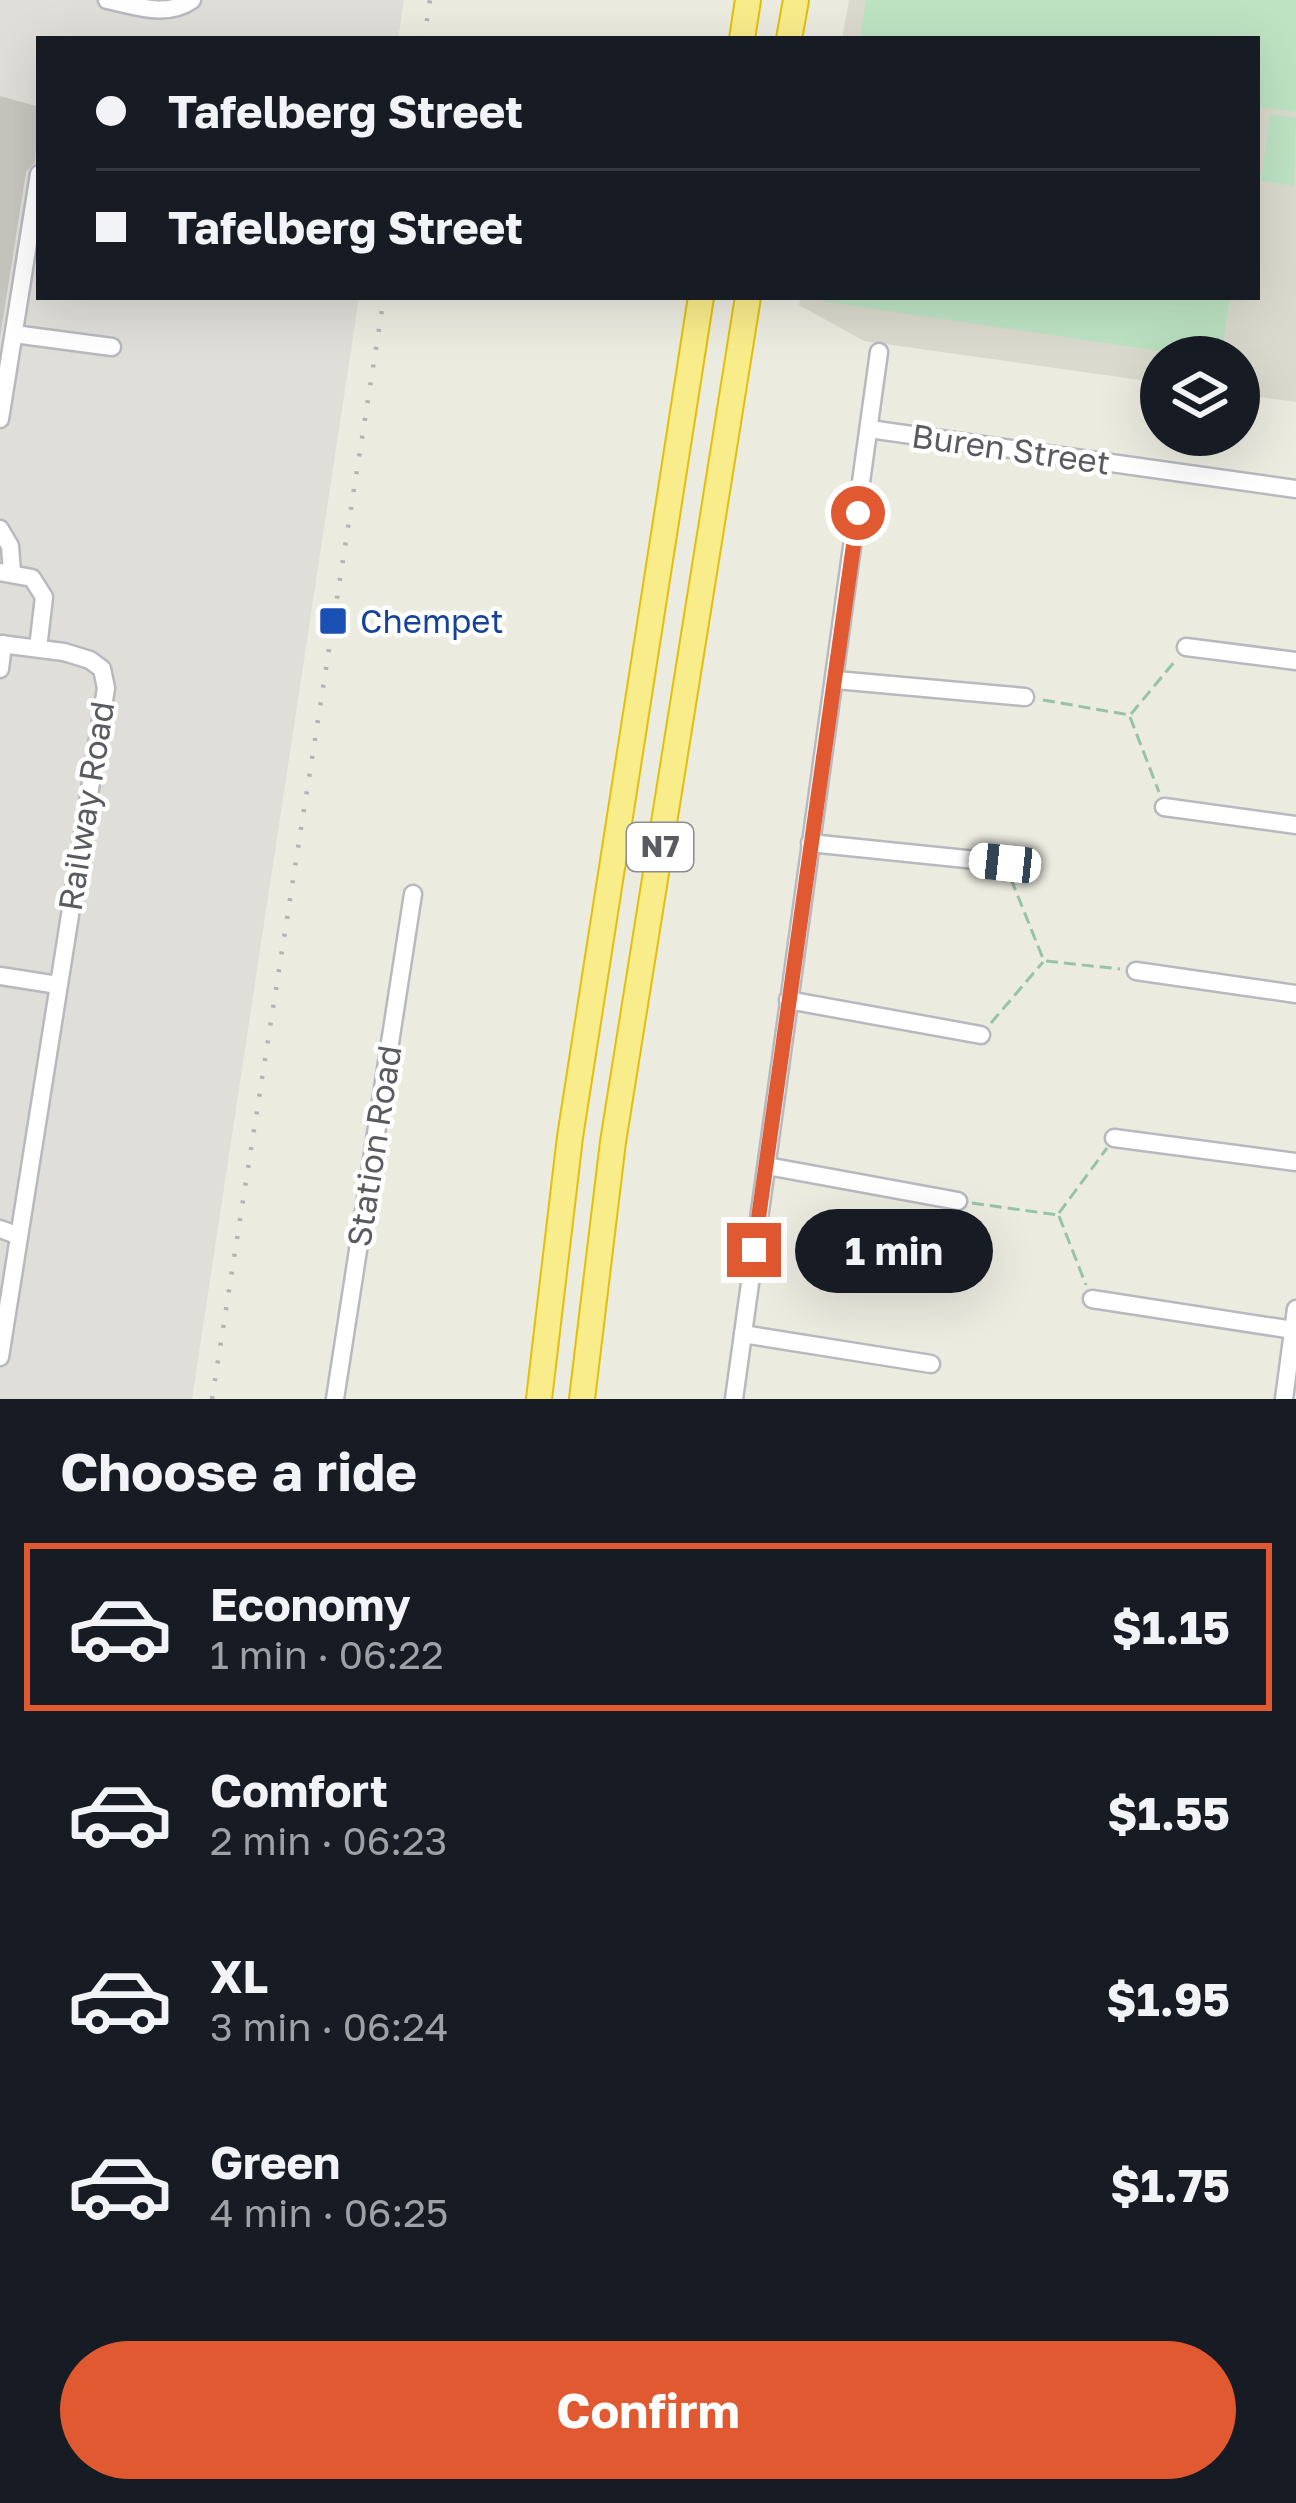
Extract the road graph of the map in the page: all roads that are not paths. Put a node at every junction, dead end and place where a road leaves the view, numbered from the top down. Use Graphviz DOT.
graph roads {
  1 [pos="107,0"];
  2 [pos="192,0"];
  3 [pos="748,0"];
  4 [pos="796,0"];
  5 [pos="742,36"];
  6 [pos="790,36"];
  7 [pos="36,194"];
  8 [pos="701,300"];
  9 [pos="748,300"];
  10 [pos="14,334"];
  11 [pos="112,346"];
  12 [pos="879,352"];
  13 [pos="0,419"];
  14 [pos="869,429"];
  15 [pos="1296,489"];
  16 [pos="0,529"];
  17 [pos="6,572"];
  18 [pos="2,644"];
  19 [pos="1186,647"];
  20 [pos="38,648"];
  21 [pos="1296,661"];
  22 [pos="0,669"];
  23 [pos="836,680"];
  24 [pos="1025,697"];
  25 [pos="1164,807"];
  26 [pos="1296,825"];
  27 [pos="810,843"];
  28 [pos="1005,863"];
  29 [pos="412,894"];
  30 [pos="1136,971"];
  31 [pos="0,976"];
  32 [pos="58,985"];
  33 [pos="1296,994"];
  34 [pos="788,1000"];
  35 [pos="980,1035"];
  36 [pos="1114,1138"];
  37 [pos="1296,1162"];
  38 [pos="766,1166"];
  39 [pos="958,1201"];
  40 [pos="0,1229"];
  41 [pos="19,1236"];
  42 [pos="1092,1299"];
  43 [pos="1296,1309"];
  44 [pos="1293,1330"];
  45 [pos="742,1334"];
  46 [pos="0,1357"];
  47 [pos="931,1364"];
  48 [pos="335,1399"];
  49 [pos="539,1399"];
  50 [pos="582,1399"];
  51 [pos="734,1399"];
  52 [pos="1284,1399"];
  1 -- 2 [label="street"];
  3 -- 5 [label="highway"];
  4 -- 6 [label="highway"];
  7 -- 10 [label="street"];
  8 -- 49 [label="highway, N7"];
  9 -- 50 [label="highway, N7"];
  10 -- 11 [label="street"];
  10 -- 13 [label="street"];
  12 -- 14 [label="street"];
  14 -- 15 [label="street, Buren Street"];
  14 -- 23 [label="street"];
  16 -- 17 [label="street"];
  17 -- 20 [label="street"];
  18 -- 20 [label="street"];
  18 -- 22 [label="street"];
  19 -- 21 [label="street"];
  20 -- 32 [label="street, Railway Road"];
  23 -- 24 [label="street"];
  23 -- 27 [label="street"];
  25 -- 26 [label="street"];
  27 -- 28 [label="street"];
  27 -- 34 [label="street"];
  29 -- 48 [label="street, Station Road"];
  30 -- 33 [label="street"];
  31 -- 32 [label="street"];
  32 -- 41 [label="street, Railway Road"];
  34 -- 35 [label="street"];
  34 -- 38 [label="street"];
  36 -- 37 [label="street"];
  38 -- 39 [label="street"];
  38 -- 45 [label="street"];
  40 -- 41 [label="street"];
  41 -- 46 [label="street, Railway Road"];
  42 -- 44 [label="street"];
  43 -- 44 [label="street"];
  44 -- 52 [label="street"];
  45 -- 47 [label="street"];
  45 -- 51 [label="street"];
}
